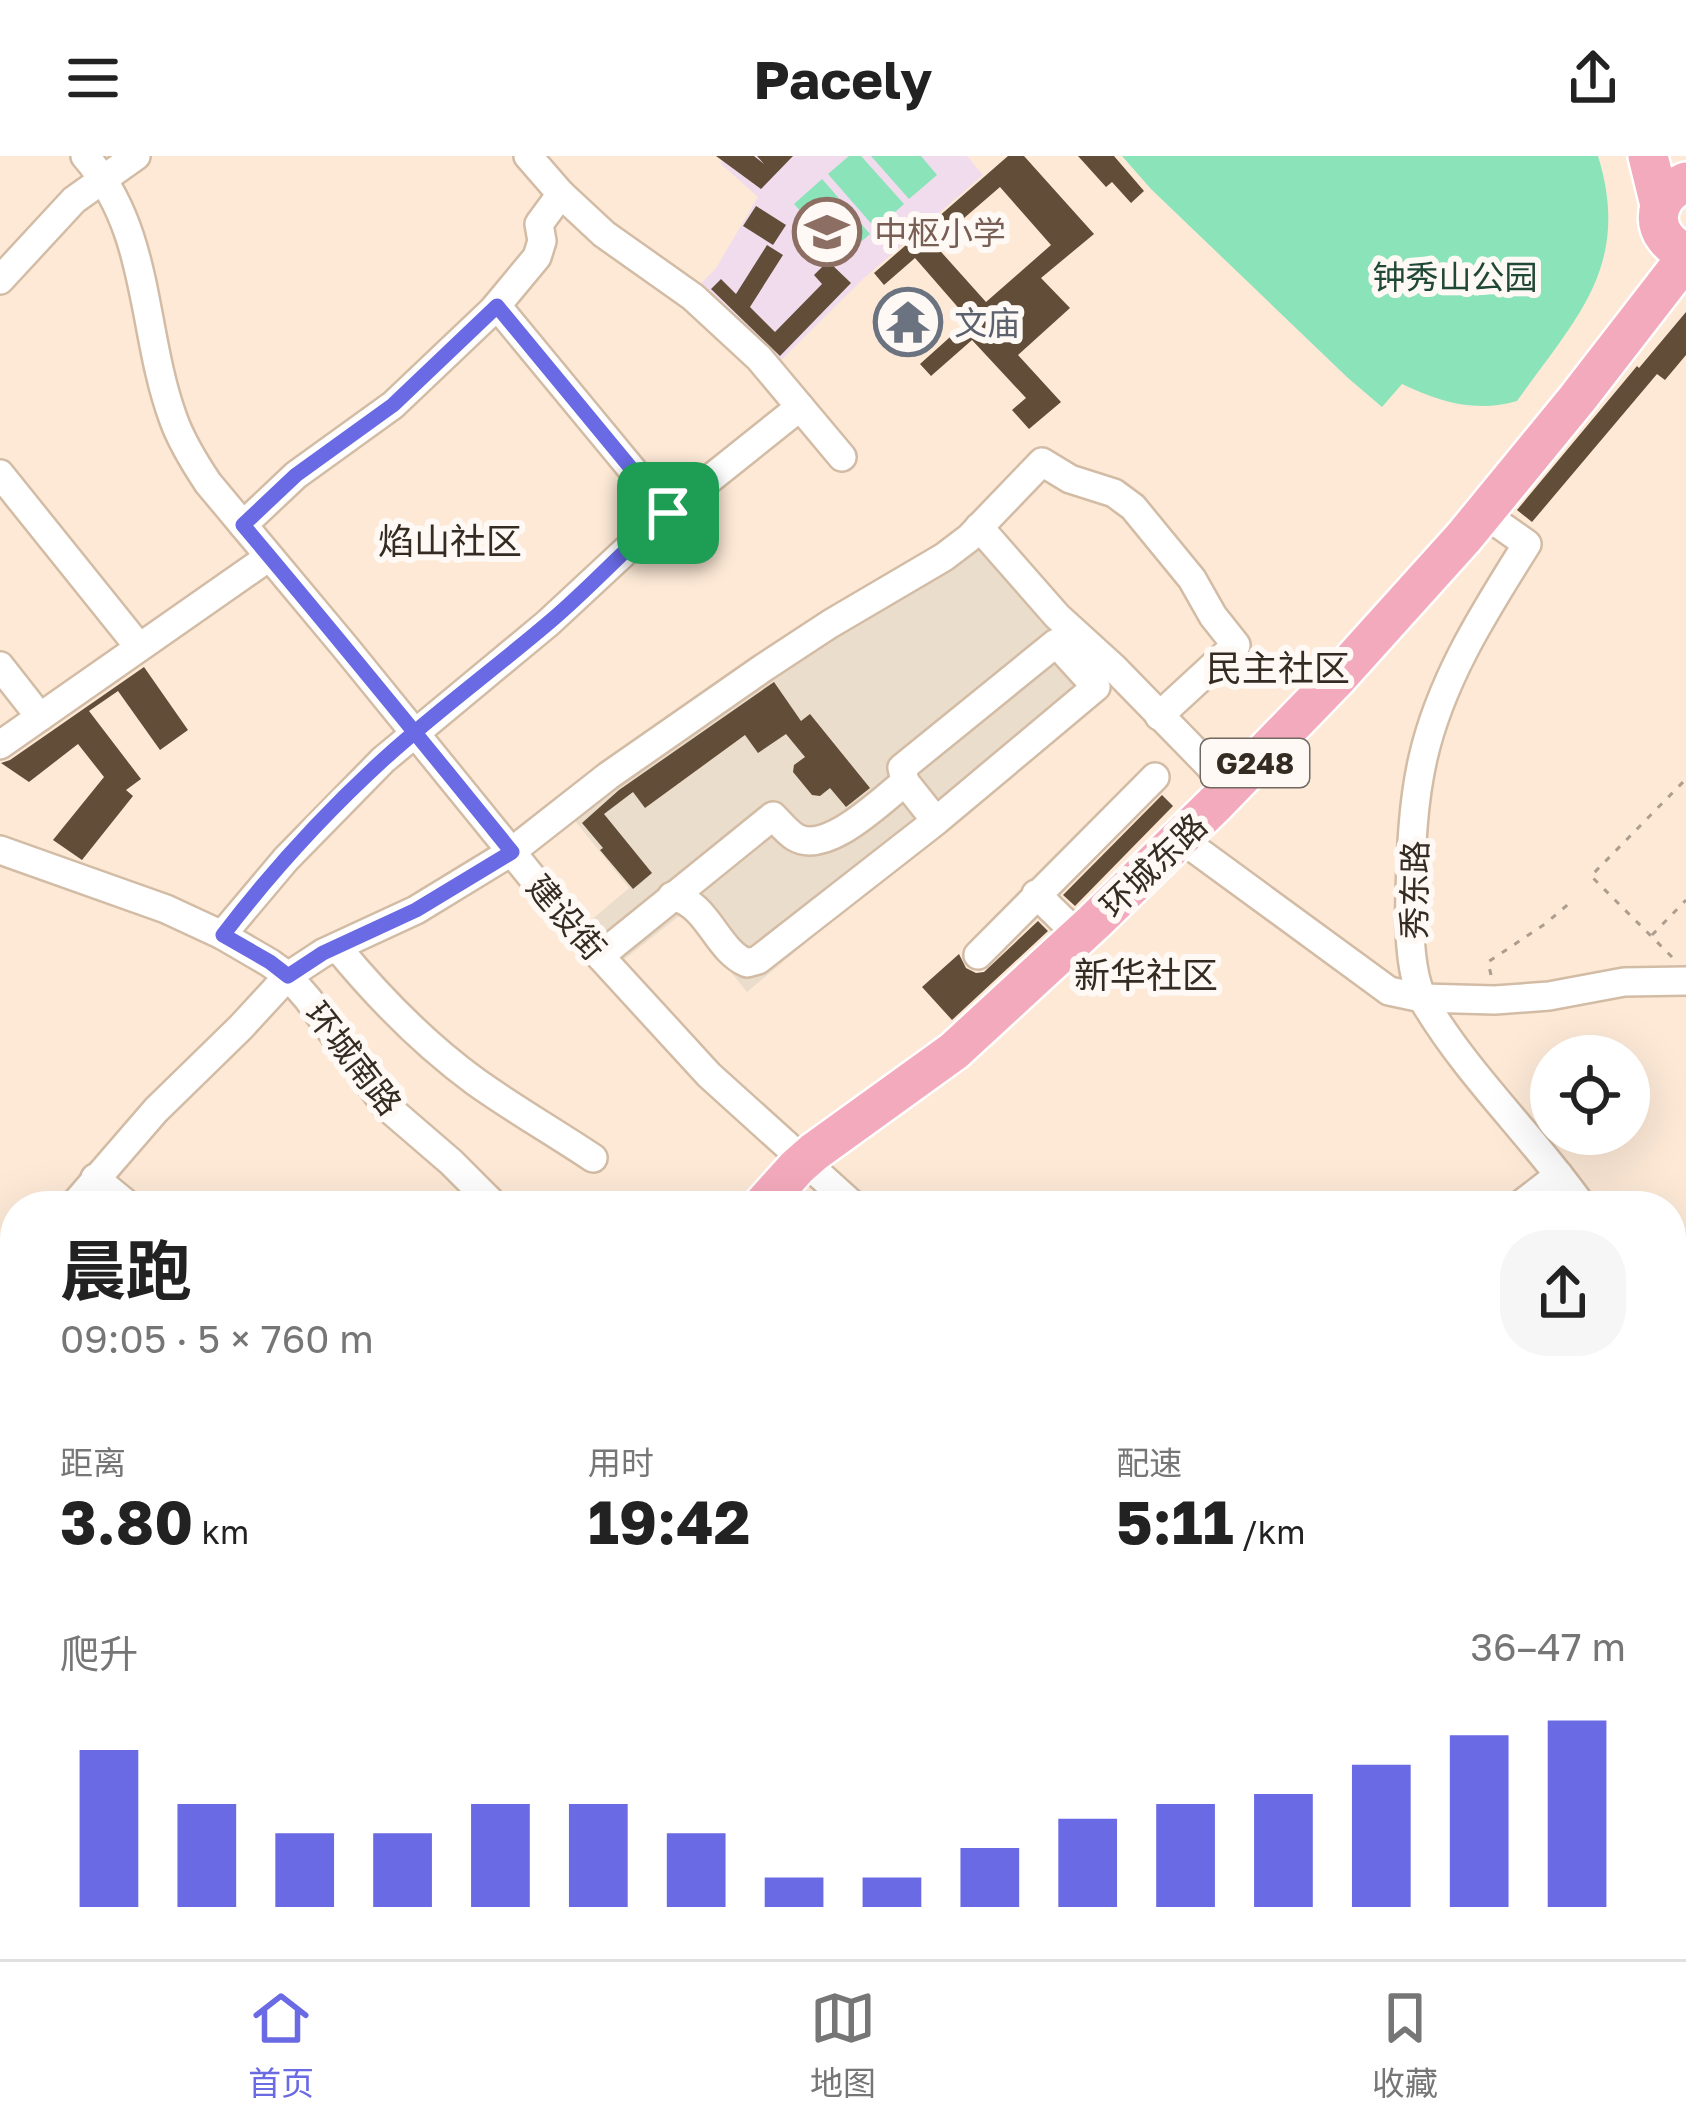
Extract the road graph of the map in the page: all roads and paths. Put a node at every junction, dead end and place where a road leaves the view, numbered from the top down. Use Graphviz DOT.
graph roads {
  1 [pos="136,156"];
  2 [pos="527,156"];
  3 [pos="1648,156"];
  4 [pos="94,167"];
  5 [pos="1673,193"];
  6 [pos="561,194"];
  7 [pos="1686,255"];
  8 [pos="0,280"];
  9 [pos="497,306"];
  10 [pos="800,407"];
  11 [pos="842,457"];
  12 [pos="0,474"];
  13 [pos="668,513"];
  14 [pos="1483,513"];
  15 [pos="243,525"];
  16 [pos="979,527"];
  17 [pos="269,556"];
  18 [pos="139,647"];
  19 [pos="0,666"];
  20 [pos="1160,716"];
  21 [pos="40,717"];
  22 [pos="415,733"];
  23 [pos="0,745"];
  24 [pos="1155,777"];
  25 [pos="1686,779"];
  26 [pos="905,782"];
  27 [pos="1231,788"];
  28 [pos="936,821"];
  29 [pos="1180,838"];
  30 [pos="0,850"];
  31 [pos="512,852"];
  32 [pos="1036,894"];
  33 [pos="672,896"];
  34 [pos="1686,900"];
  35 [pos="1572,902"];
  36 [pos="223,935"];
  37 [pos="1078,936"];
  38 [pos="1651,936"];
  39 [pos="337,947"];
  40 [pos="978,955"];
  41 [pos="600,956"];
  42 [pos="1682,972"];
  43 [pos="288,976"];
  44 [pos="1422,998"];
  45 [pos="1495,1000"];
  46 [pos="593,1158"];
  47 [pos="803,1161"];
  48 [pos="1559,1175"];
  49 [pos="95,1178"];
  50 [pos="85,1191"];
  51 [pos="111,1191"];
  52 [pos="481,1191"];
  53 [pos="775,1191"];
  54 [pos="837,1191"];
  55 [pos="1538,1191"];
  56 [pos="1571,1191"];
  1 -- 4 [label="street"];
  2 -- 6 [label="street"];
  3 -- 5 [label="highway, G248"];
  4 -- 8 [label="street"];
  4 -- 15 [label="street, 建设街"];
  5 -- 7 [label="highway, G248"];
  6 -- 9 [label="street"];
  6 -- 10 [label="street"];
  7 -- 14 [label="highway, 环城东路 / G248"];
  9 -- 13 [label="street"];
  9 -- 15 [label="street"];
  10 -- 11 [label="street"];
  10 -- 13 [label="street"];
  12 -- 18 [label="street"];
  13 -- 22 [label="street"];
  14 -- 27 [label="highway, 环城东路 / G248"];
  14 -- 44 [label="street, 秀东路"];
  15 -- 17 [label="street, 建设街"];
  16 -- 20 [label="street"];
  16 -- 20 [label="street"];
  16 -- 31 [label="street"];
  17 -- 18 [label="street"];
  17 -- 22 [label="street, 建设街"];
  18 -- 21 [label="street"];
  19 -- 21 [label="street"];
  20 -- 27 [label="street"];
  21 -- 23 [label="street"];
  22 -- 31 [label="street, 建设街"];
  22 -- 36 [label="street"];
  24 -- 32 [label="street"];
  25 -- 38 [label="path"];
  26 -- 28 [label="street"];
  26 -- 28 [label="street"];
  26 -- 33 [label="street"];
  27 -- 29 [label="highway, 环城东路 / G248"];
  28 -- 33 [label="street"];
  29 -- 37 [label="highway, 环城东路 / G248"];
  29 -- 44 [label="street"];
  30 -- 36 [label="street, 环城南路"];
  31 -- 39 [label="street"];
  31 -- 41 [label="street, 建设街"];
  32 -- 37 [label="street"];
  32 -- 40 [label="street"];
  33 -- 41 [label="street"];
  34 -- 38 [label="path"];
  35 -- 45 [label="path"];
  36 -- 43 [label="street, 环城南路"];
  37 -- 47 [label="highway, 环城东路 / G248"];
  38 -- 42 [label="path"];
  39 -- 43 [label="street"];
  39 -- 46 [label="street"];
  41 -- 47 [label="street, 建设街"];
  42 -- 45 [label="street"];
  43 -- 49 [label="street"];
  43 -- 52 [label="street, 环城南路"];
  44 -- 45 [label="street"];
  44 -- 48 [label="street, 秀东路"];
  47 -- 53 [label="highway, 环城东路 / G248"];
  47 -- 54 [label="street, 建设街"];
  48 -- 55 [label="street"];
  48 -- 56 [label="street, 秀东路"];
  49 -- 50 [label="street"];
  49 -- 51 [label="street"];
}
